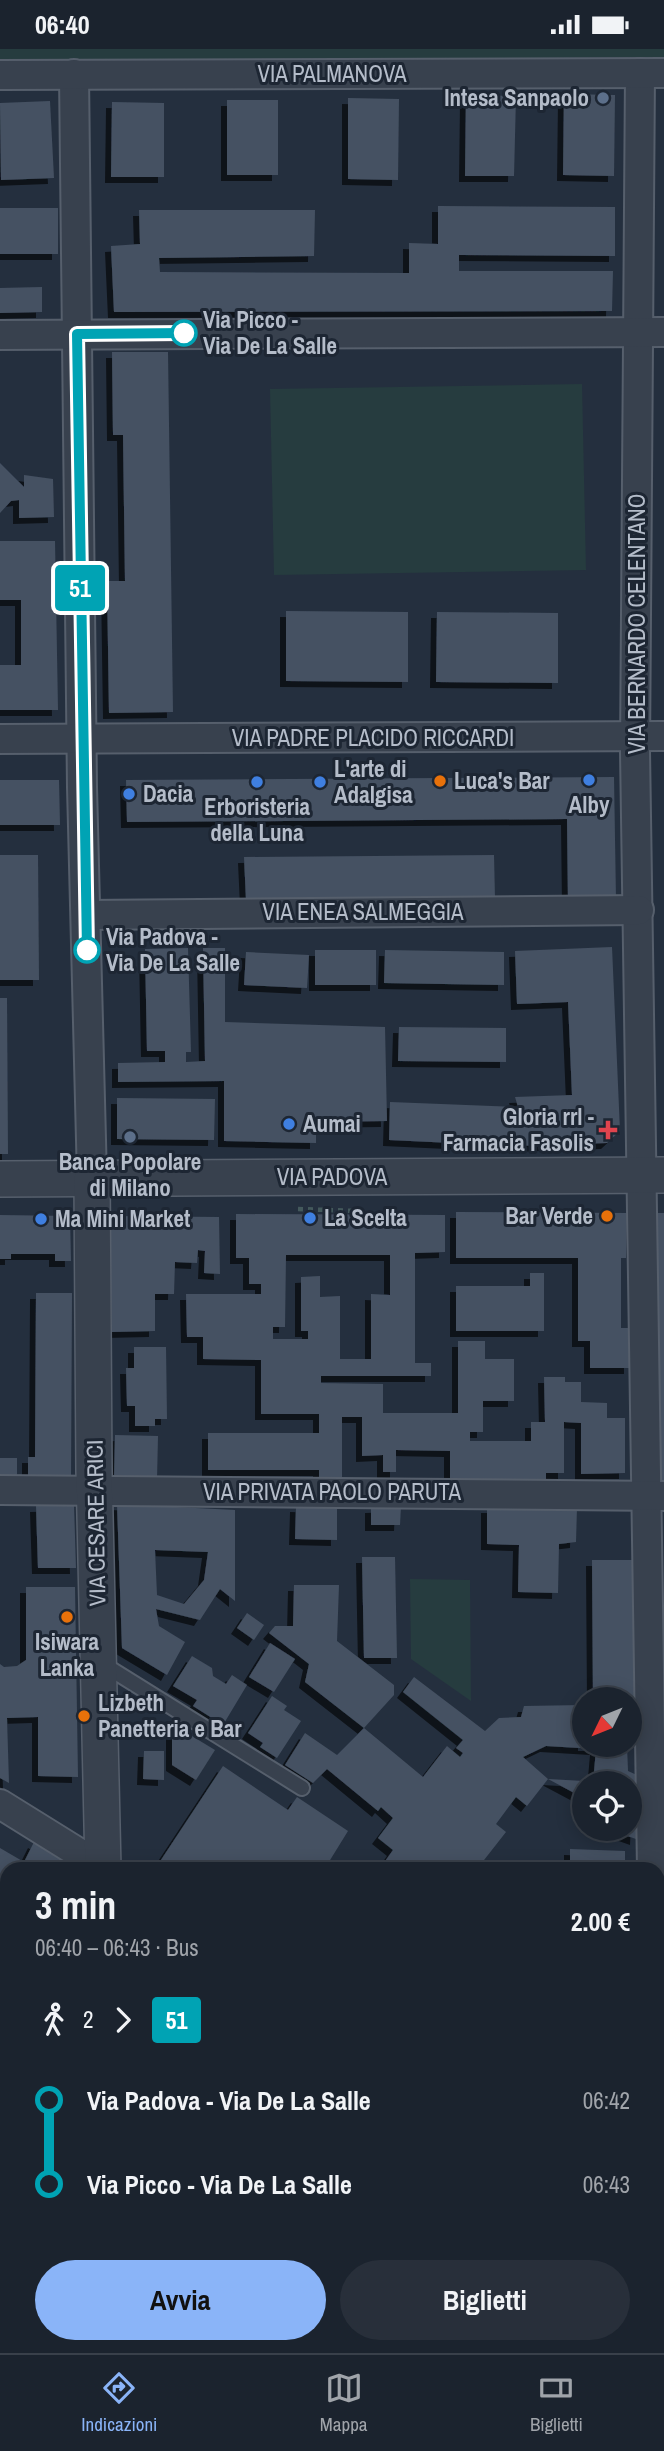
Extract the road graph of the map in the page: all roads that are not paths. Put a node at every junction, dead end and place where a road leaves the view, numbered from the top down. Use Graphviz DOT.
graph roads {
  1 [pos="652,73"];
  2 [pos="74,74"];
  3 [pos="0,75"];
  4 [pos="651,331"];
  5 [pos="77,334"];
  6 [pos="0,335"];
  7 [pos="635,736"];
  8 [pos="664,736"];
  9 [pos="0,739"];
  10 [pos="82,740"];
  11 [pos="639,910"];
  12 [pos="86,915"];
  13 [pos="653,1175"];
  14 [pos="0,1179"];
  15 [pos="92,1179"];
  16 [pos="0,1490"];
  17 [pos="94,1490"];
  18 [pos="656,1495"];
  19 [pos="100,1662"];
  20 [pos="657,1665"];
  21 [pos="302,1788"];
  22 [pos="0,1804"];
  23 [pos="93,1862"];
  24 [pos="103,1862"];
  25 [pos="652,1862"];
  1 -- 2 [label="street, VIA PALMANOVA"];
  1 -- 4 [label="street, VIA BERNARDO CELENTANO"];
  2 -- 3 [label="street, VIA PALMANOVA"];
  2 -- 5 [label="street"];
  4 -- 5 [label="street"];
  4 -- 7 [label="street, VIA BERNARDO CELENTANO"];
  5 -- 6 [label="street"];
  5 -- 10 [label="street"];
  7 -- 8 [label="street, VIA PADRE PLACIDO RICCARDI"];
  7 -- 10 [label="street, VIA PADRE PLACIDO RICCARDI"];
  7 -- 11 [label="street, VIA BERNARDO CELENTANO"];
  9 -- 10 [label="street, VIA PADRE PLACIDO RICCARDI"];
  10 -- 12 [label="street"];
  11 -- 12 [label="street, VIA ENEA SALMEGGIA"];
  11 -- 13 [label="street, VIA BERNARDO CELENTANO"];
  12 -- 15 [label="street"];
  13 -- 15 [label="street, VIA PADOVA"];
  13 -- 18 [label="street, VIA BERNARDO CELENTANO"];
  14 -- 15 [label="street, VIA PADOVA"];
  15 -- 17 [label="street, VIA CESARE ARICI"];
  16 -- 17 [label="street, VIA PRIVATA PAOLO PARUTA"];
  17 -- 18 [label="street, VIA PRIVATA PAOLO PARUTA"];
  17 -- 19 [label="street, VIA CESARE ARICI"];
  18 -- 20 [label="street, VIA BERNARDO CELENTANO"];
  19 -- 21 [label="lane"];
  19 -- 24 [label="street, VIA CESARE ARICI"];
  20 -- 25 [label="street, VIA BERNARDO CELENTANO"];
  22 -- 23 [label="street"];
}
